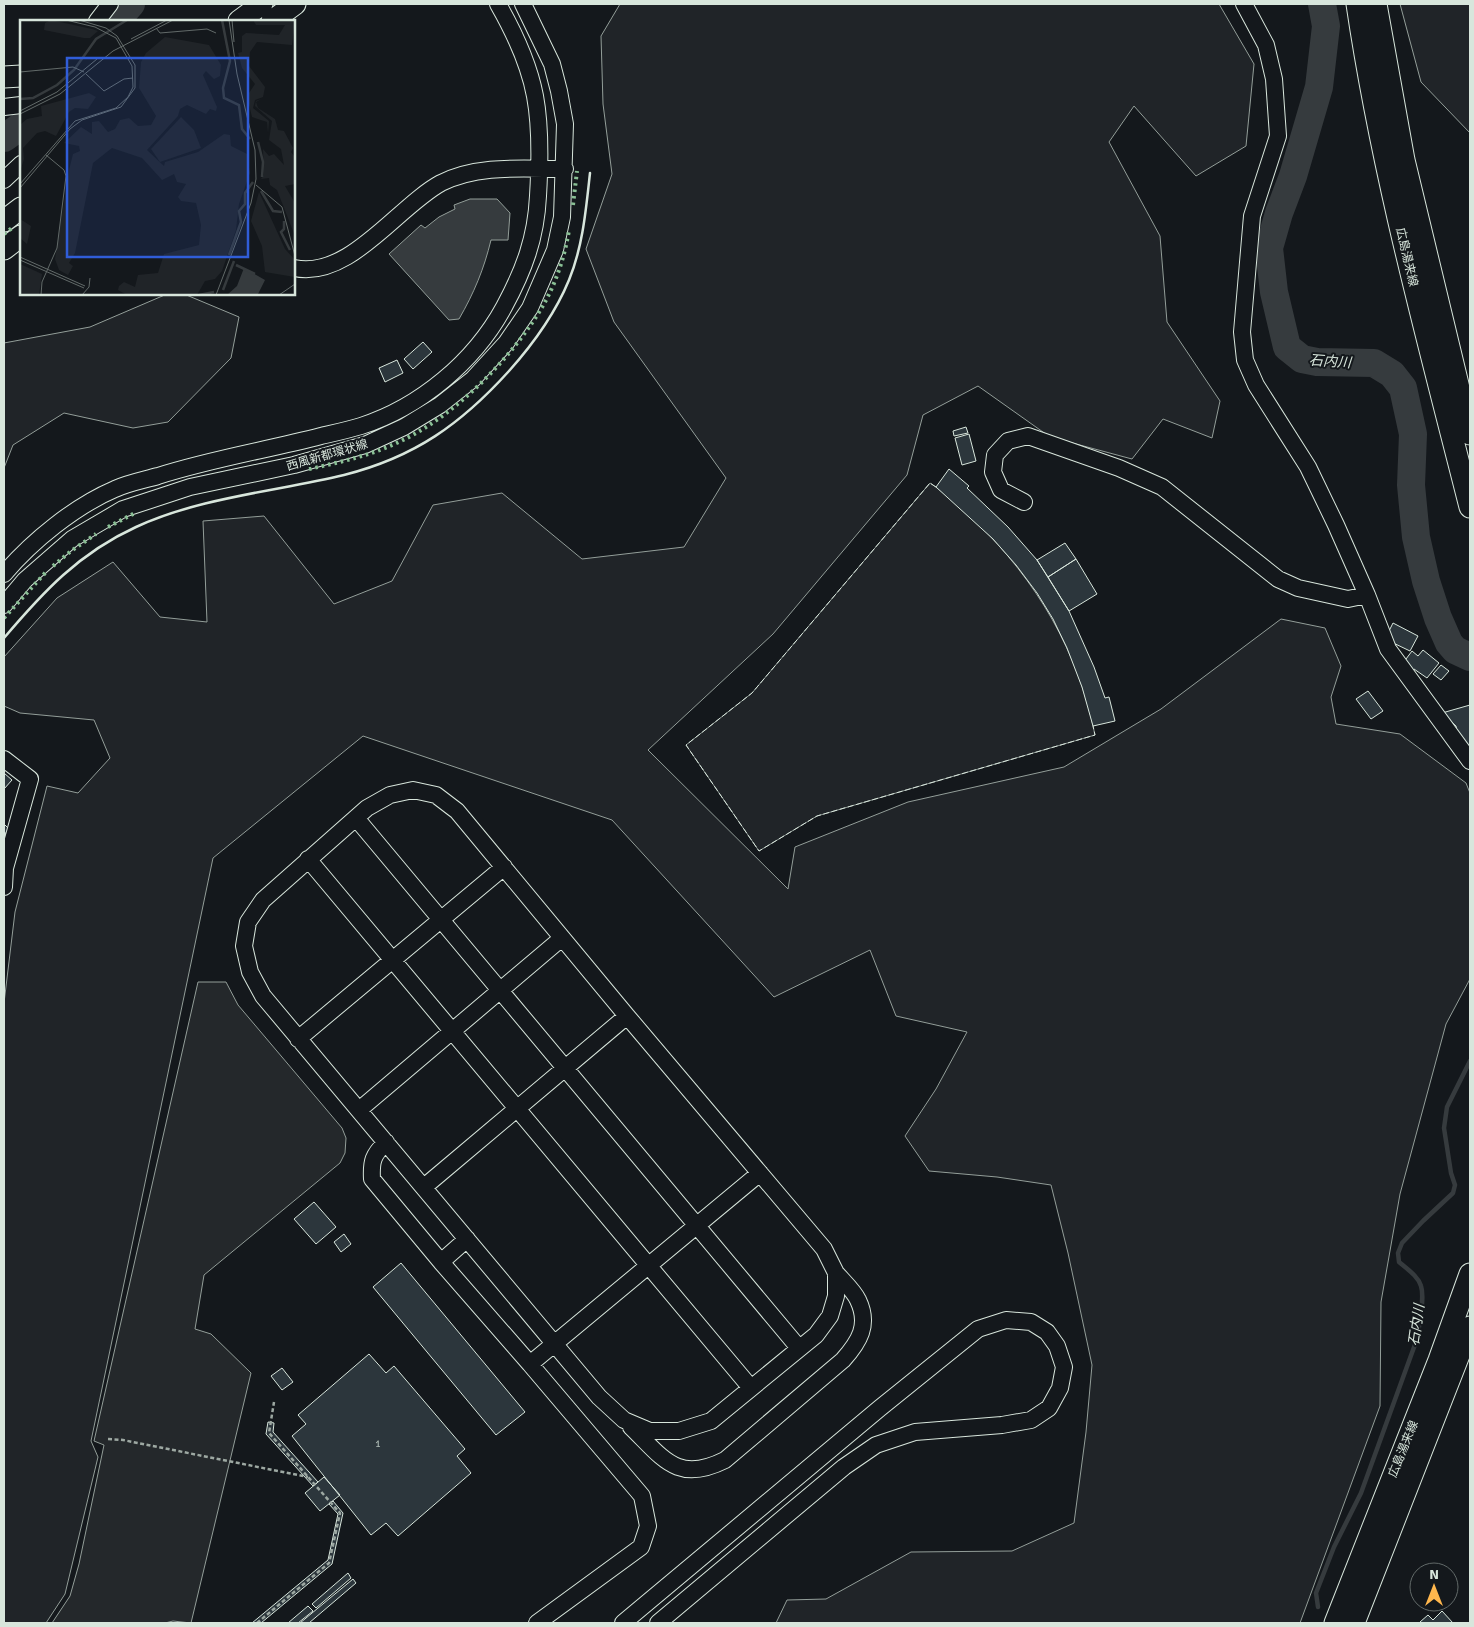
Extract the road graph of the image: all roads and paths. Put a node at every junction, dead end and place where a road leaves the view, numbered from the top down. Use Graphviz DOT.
graph roads {
  1 [pos="110,4"];
  2 [pos="262,4"];
  3 [pos="295,4"];
  4 [pos="498,4"];
  5 [pos="523,4"];
  6 [pos="1244,4"];
  7 [pos="1357,4"];
  8 [pos="1376,4"];
  9 [pos="98,20"];
  10 [pos="240,20"];
  11 [pos="273,20"];
  12 [pos="20,76"];
  13 [pos="4,77"];
  14 [pos="20,105"];
  15 [pos="4,107"];
  16 [pos="20,165"];
  17 [pos="540,169"];
  18 [pos="565,169"];
  19 [pos="4,180"];
  20 [pos="20,209"];
  21 [pos="4,221"];
  22 [pos="20,237"];
  23 [pos="4,249"];
  24 [pos="295,268"];
  25 [pos="1470,434"];
  26 [pos="1024,502"];
  27 [pos="1470,507"];
  28 [pos="4,574"];
  29 [pos="1367,595"];
  30 [pos="4,605"];
  31 [pos="4,759"];
  32 [pos="1470,761"];
  33 [pos="356,818"];
  34 [pos="308,859"];
  35 [pos="4,867"];
  36 [pos="504,867"];
  37 [pos="4,886"];
  38 [pos="441,920"];
  39 [pos="562,938"];
  40 [pos="392,960"];
  41 [pos="500,990"];
  42 [pos="627,1016"];
  43 [pos="451,1031"];
  44 [pos="298,1039"];
  45 [pos="565,1068"];
  46 [pos="516,1109"];
  47 [pos="359,1110"];
  48 [pos="386,1142"];
  49 [pos="760,1173"];
  50 [pos="424,1187"];
  51 [pos="697,1226"];
  52 [pos="467,1239"];
  53 [pos="441,1262"];
  54 [pos="648,1266"];
  55 [pos="836,1273"];
  56 [pos="1470,1274"];
  57 [pos="1470,1327"];
  58 [pos="555,1344"];
  59 [pos="799,1348"];
  60 [pos="530,1364"];
  61 [pos="751,1388"];
  62 [pos="274,1402"];
  63 [pos="624,1420"];
  64 [pos="108,1439"];
  65 [pos="308,1477"];
  66 [pos="257,1623"];
  67 [pos="537,1623"];
  68 [pos="623,1623"];
  69 [pos="658,1623"];
  70 [pos="1335,1623"];
  71 [pos="1354,1623"];
  1 -- 9 [label="street"];
  2 -- 10 [label="main road"];
  3 -- 11 [label="main road"];
  4 -- 17 [label="street, 西風新都環状線"];
  5 -- 18 [label="street, 西風新都環状線"];
  6 -- 29 [label="street"];
  7 -- 27 [label="main road, 広島湯来線"];
  8 -- 25 [label="main road, 広島湯来線"];
  12 -- 13 [label="main road"];
  14 -- 15 [label="street"];
  16 -- 19 [label="street"];
  17 -- 18 [label="street"];
  17 -- 24 [label="street"];
  17 -- 28 [label="street, 西風新都環状線"];
  18 -- 30 [label="street, 西風新都環状線"];
  20 -- 21 [label="main road"];
  22 -- 23 [label="main road"];
  26 -- 29 [label="street"];
  29 -- 32 [label="street"];
  31 -- 35 [label="street"];
  33 -- 34 [label="street"];
  33 -- 36 [label="street"];
  33 -- 38 [label="street"];
  34 -- 40 [label="street"];
  34 -- 44 [label="street"];
  35 -- 37 [label="street"];
  36 -- 38 [label="street"];
  36 -- 39 [label="street"];
  38 -- 40 [label="street"];
  38 -- 41 [label="street"];
  39 -- 41 [label="street"];
  39 -- 42 [label="street"];
  40 -- 43 [label="street"];
  40 -- 44 [label="street"];
  41 -- 43 [label="street"];
  41 -- 45 [label="street"];
  42 -- 45 [label="street"];
  42 -- 49 [label="street"];
  43 -- 46 [label="street"];
  43 -- 47 [label="street"];
  44 -- 47 [label="street"];
  45 -- 46 [label="street"];
  45 -- 51 [label="street"];
  46 -- 50 [label="street"];
  46 -- 54 [label="street"];
  47 -- 48 [label="street"];
  48 -- 50 [label="street"];
  48 -- 53 [label="street"];
  49 -- 51 [label="street"];
  49 -- 55 [label="street"];
  50 -- 52 [label="street"];
  51 -- 54 [label="street"];
  51 -- 59 [label="street"];
  52 -- 53 [label="street"];
  52 -- 58 [label="street"];
  53 -- 60 [label="street"];
  54 -- 58 [label="street"];
  54 -- 61 [label="street"];
  55 -- 59 [label="street"];
  55 -- 63 [label="street"];
  56 -- 70 [label="main road, 広島湯来線"];
  57 -- 71 [label="main road, 広島湯来線"];
  58 -- 60 [label="street"];
  58 -- 63 [label="street"];
  59 -- 61 [label="street"];
  60 -- 67 [label="street"];
  61 -- 63 [label="street"];
  62 -- 65 [label="path"];
  64 -- 65 [label="path"];
  65 -- 66 [label="path"];
  68 -- 69 [label="street"];
}
